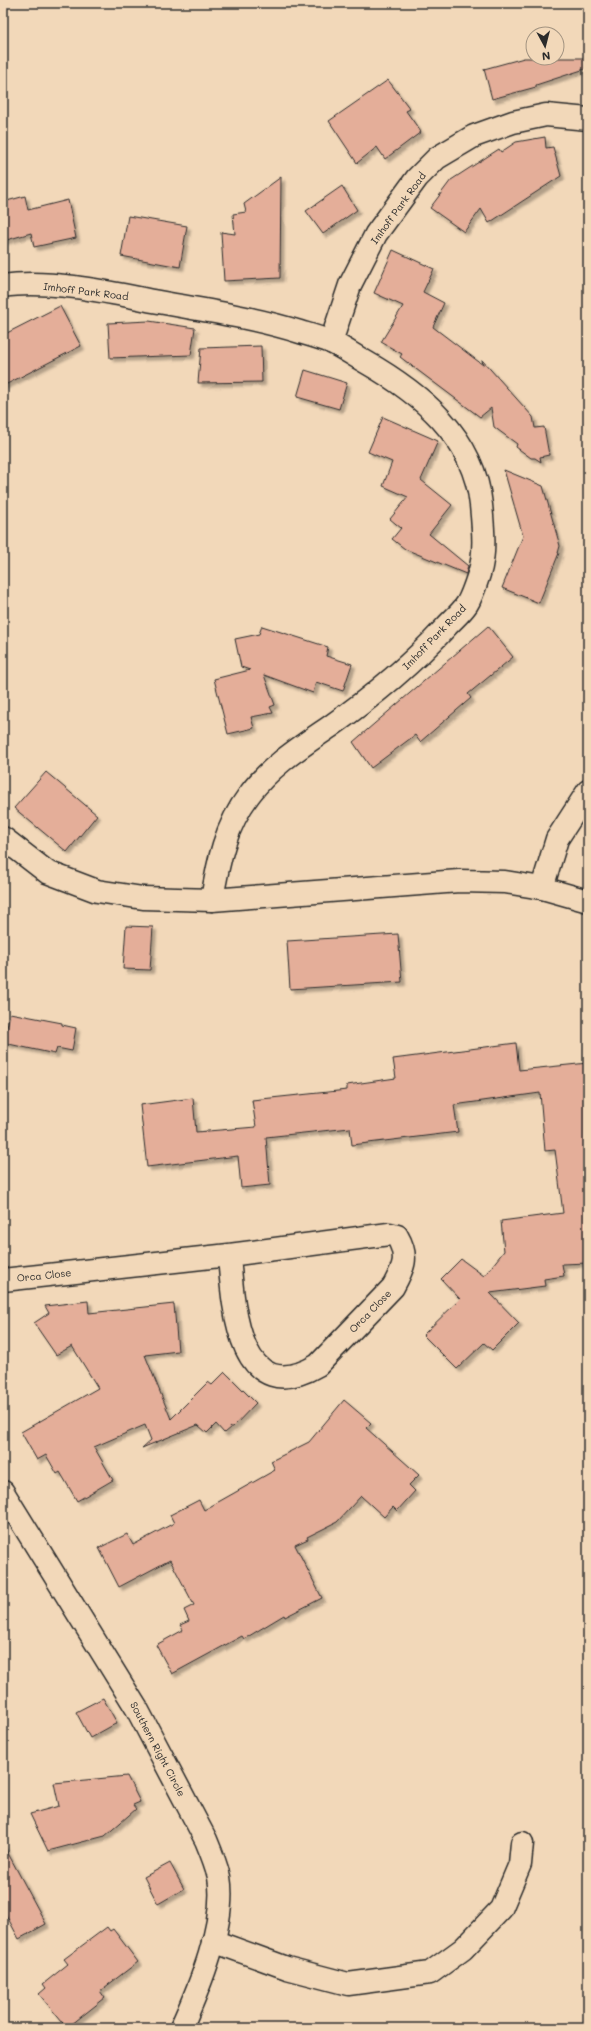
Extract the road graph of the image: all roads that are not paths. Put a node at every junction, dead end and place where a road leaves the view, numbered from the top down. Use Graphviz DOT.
graph roads {
  1 [pos="588,119"];
  2 [pos="3,286"];
  3 [pos="331,342"];
  4 [pos="588,791"];
  5 [pos="3,838"];
  6 [pos="542,888"];
  7 [pos="212,900"];
  8 [pos="588,901"];
  9 [pos="229,1255"];
  10 [pos="3,1280"];
  11 [pos="3,1492"];
  12 [pos="522,1843"];
  13 [pos="213,1940"];
  14 [pos="181,2028"];
  1 -- 3 [label="street, Imhoff Park Road"];
  2 -- 3 [label="street, Imhoff Park Road"];
  3 -- 7 [label="street, Imhoff Park Road"];
  4 -- 6 [label="street"];
  5 -- 7 [label="street"];
  6 -- 7 [label="street"];
  6 -- 8 [label="street"];
  9 -- 9 [label="street, Orca Close"];
  9 -- 10 [label="street, Orca Close"];
  11 -- 13 [label="street, Southern Right Circle"];
  12 -- 13 [label="street"];
  13 -- 14 [label="street, Southern Right Circle"];
}
